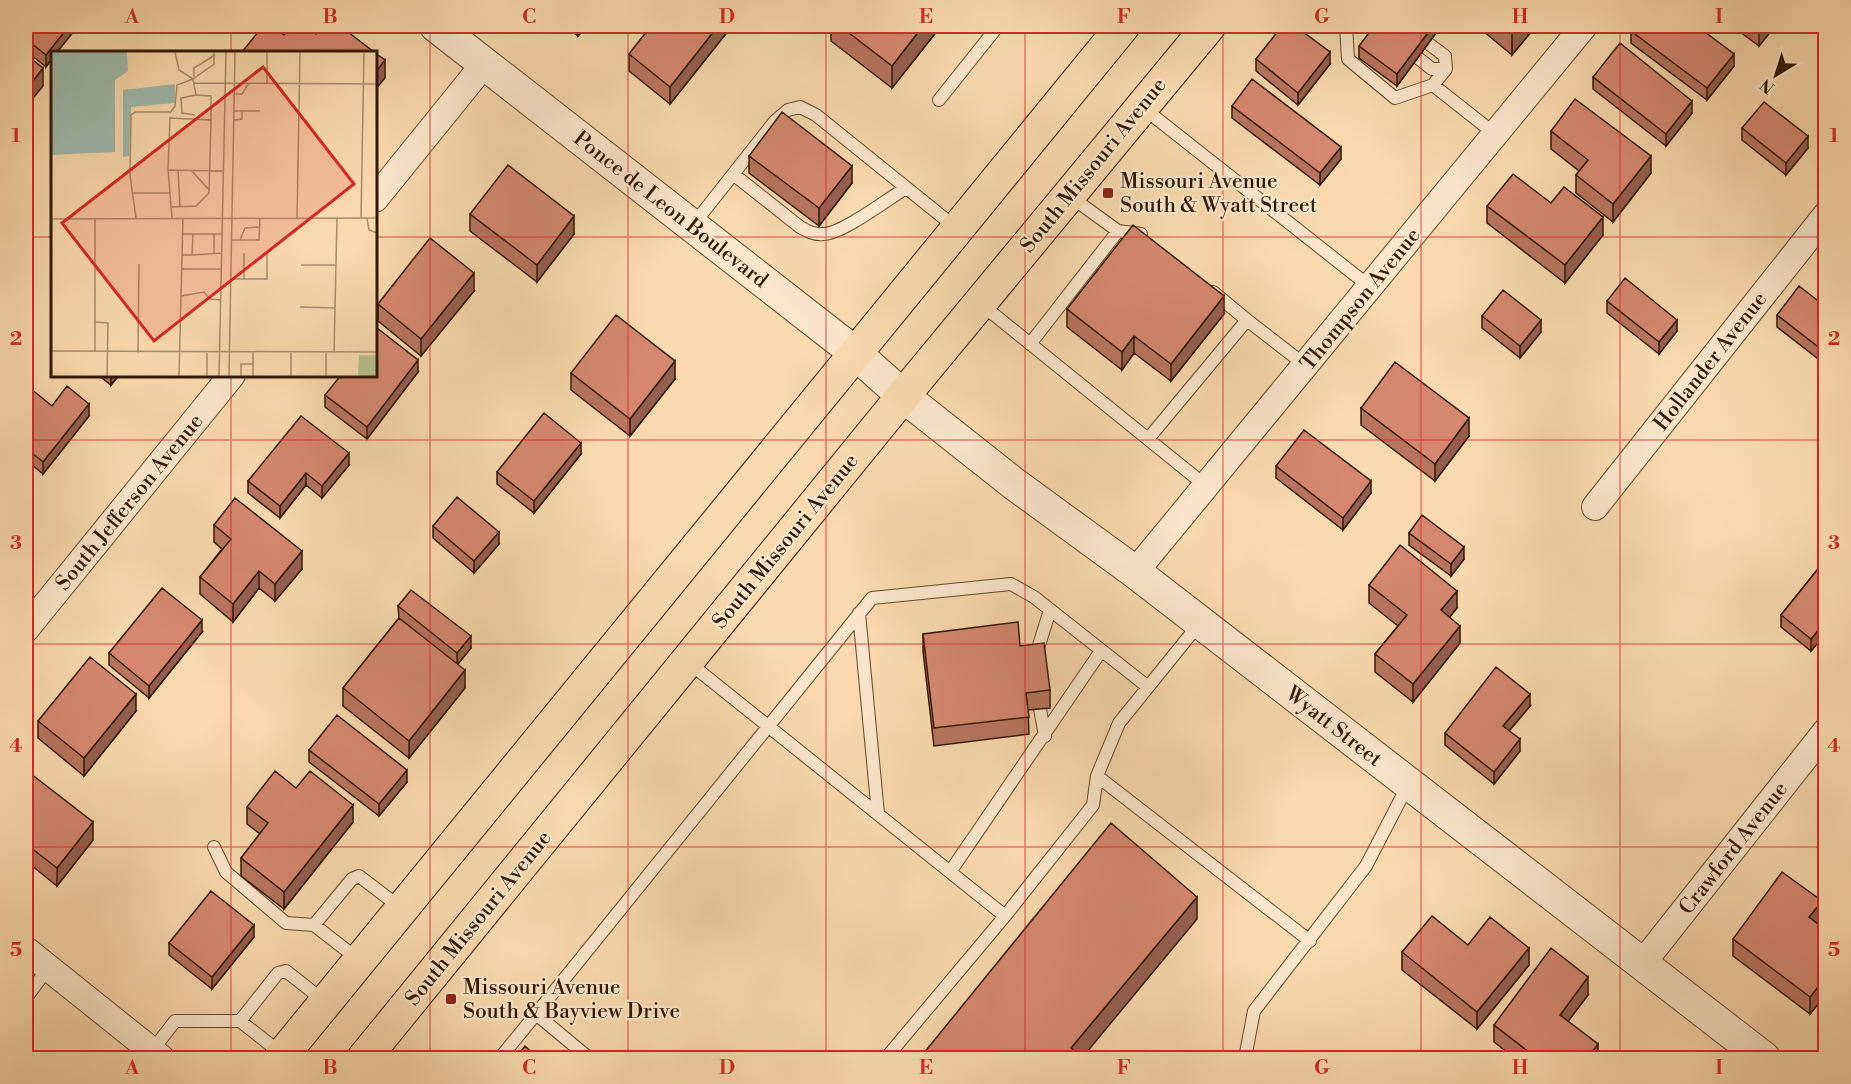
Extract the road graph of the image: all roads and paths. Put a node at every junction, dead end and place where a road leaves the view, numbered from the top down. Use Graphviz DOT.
graph roads {
  1 [pos="436,26"];
  2 [pos="998,26"];
  3 [pos="1123,26"];
  4 [pos="1209,26"];
  5 [pos="1346,26"];
  6 [pos="1584,26"];
  7 [pos="1429,44"];
  8 [pos="1418,58"];
  9 [pos="485,63"];
  10 [pos="1446,69"];
  11 [pos="1433,85"];
  12 [pos="939,100"];
  13 [pos="1141,107"];
  14 [pos="1495,134"];
  15 [pos="733,174"];
  16 [pos="906,188"];
  17 [pos="1069,195"];
  18 [pos="376,198"];
  19 [pos="1826,215"];
  20 [pos="693,226"];
  21 [pos="956,228"];
  22 [pos="1118,231"];
  23 [pos="1151,241"];
  24 [pos="1204,284"];
  25 [pos="1370,286"];
  26 [pos="980,303"];
  27 [pos="1247,320"];
  28 [pos="1030,344"];
  29 [pos="854,352"];
  30 [pos="1305,365"];
  31 [pos="231,376"];
  32 [pos="903,396"];
  33 [pos="1148,439"];
  34 [pos="1206,486"];
  35 [pos="1594,507"];
  36 [pos="1135,572"];
  37 [pos="1050,610"];
  38 [pos="859,613"];
  39 [pos="1200,623"];
  40 [pos="26,629"];
  41 [pos="1101,651"];
  42 [pos="688,662"];
  43 [pos="1034,662"];
  44 [pos="1148,687"];
  45 [pos="1040,709"];
  46 [pos="768,728"];
  47 [pos="1826,731"];
  48 [pos="1045,736"];
  49 [pos="1098,776"];
  50 [pos="1409,784"];
  51 [pos="878,814"];
  52 [pos="214,847"];
  53 [pos="950,872"];
  54 [pos="402,909"];
  55 [pos="1005,916"];
  56 [pos="314,925"];
  57 [pos="1310,941"];
  58 [pos="26,950"];
  59 [pos="360,961"];
  60 [pos="1641,965"];
  61 [pos="48,968"];
  62 [pos="26,998"];
  63 [pos="325,1002"];
  64 [pos="536,1014"];
  65 [pos="240,1021"];
  66 [pos="157,1055"];
  67 [pos="282,1056"];
  68 [pos="364,1059"];
  69 [pos="500,1059"];
  70 [pos="590,1059"];
  71 [pos="886,1059"];
  72 [pos="1245,1059"];
  73 [pos="1764,1059"];
  1 -- 9 [label="street, Ponce de Leon Boulevard"];
  2 -- 12 [label="lane"];
  3 -- 21 [label="main road"];
  4 -- 13 [label="main road, South Missouri Avenue"];
  5 -- 11 [label="lane"];
  6 -- 14 [label="street, Thompson Avenue"];
  7 -- 10 [label="lane"];
  8 -- 10 [label="lane"];
  9 -- 18 [label="street"];
  9 -- 20 [label="street, Ponce de Leon Boulevard"];
  10 -- 11 [label="lane"];
  11 -- 14 [label="lane"];
  13 -- 17 [label="main road, South Missouri Avenue"];
  13 -- 25 [label="lane"];
  14 -- 25 [label="street, Thompson Avenue"];
  15 -- 16 [label="lane"];
  15 -- 16 [label="lane"];
  15 -- 20 [label="lane"];
  16 -- 21 [label="lane"];
  17 -- 22 [label="lane"];
  17 -- 26 [label="main road, South Missouri Avenue"];
  19 -- 35 [label="street, Hollander Avenue"];
  20 -- 29 [label="street, Ponce de Leon Boulevard"];
  21 -- 29 [label="main road"];
  22 -- 23 [label="lane"];
  22 -- 28 [label="lane"];
  24 -- 27 [label="lane"];
  25 -- 30 [label="street, Thompson Avenue"];
  26 -- 28 [label="lane"];
  26 -- 32 [label="main road, South Missouri Avenue"];
  27 -- 30 [label="lane"];
  27 -- 33 [label="lane"];
  28 -- 33 [label="lane"];
  29 -- 32 [label="street, Ponce de Leon Boulevard"];
  29 -- 54 [label="main road"];
  30 -- 34 [label="street, Thompson Avenue"];
  31 -- 40 [label="street, South Jefferson Avenue"];
  32 -- 36 [label="street, Wyatt Street"];
  32 -- 42 [label="main road, South Missouri Avenue"];
  33 -- 34 [label="lane"];
  34 -- 36 [label="street, Thompson Avenue"];
  36 -- 39 [label="street, Wyatt Street"];
  37 -- 38 [label="lane"];
  37 -- 41 [label="lane"];
  37 -- 43 [label="lane"];
  38 -- 46 [label="lane"];
  38 -- 51 [label="lane"];
  39 -- 44 [label="lane"];
  39 -- 50 [label="street, Wyatt Street"];
  41 -- 44 [label="lane"];
  41 -- 48 [label="lane"];
  42 -- 46 [label="lane"];
  42 -- 68 [label="main road, South Missouri Avenue"];
  44 -- 49 [label="lane"];
  45 -- 48 [label="lane"];
  46 -- 51 [label="lane"];
  46 -- 64 [label="lane"];
  47 -- 60 [label="street, Crawford Avenue"];
  48 -- 53 [label="lane"];
  49 -- 55 [label="lane"];
  49 -- 57 [label="lane"];
  50 -- 57 [label="lane"];
  50 -- 60 [label="street, Wyatt Street"];
  51 -- 53 [label="lane"];
  52 -- 56 [label="lane"];
  53 -- 55 [label="lane"];
  54 -- 56 [label="lane"];
  54 -- 59 [label="main road"];
  55 -- 71 [label="lane"];
  56 -- 59 [label="lane"];
  57 -- 72 [label="lane"];
  58 -- 61 [label="street"];
  59 -- 63 [label="main road"];
  60 -- 73 [label="street, Wyatt Street"];
  61 -- 62 [label="lane"];
  61 -- 66 [label="street"];
  63 -- 65 [label="lane"];
  63 -- 67 [label="main road"];
  64 -- 69 [label="lane"];
  64 -- 70 [label="lane"];
  65 -- 66 [label="lane"];
  65 -- 67 [label="lane"];
}
